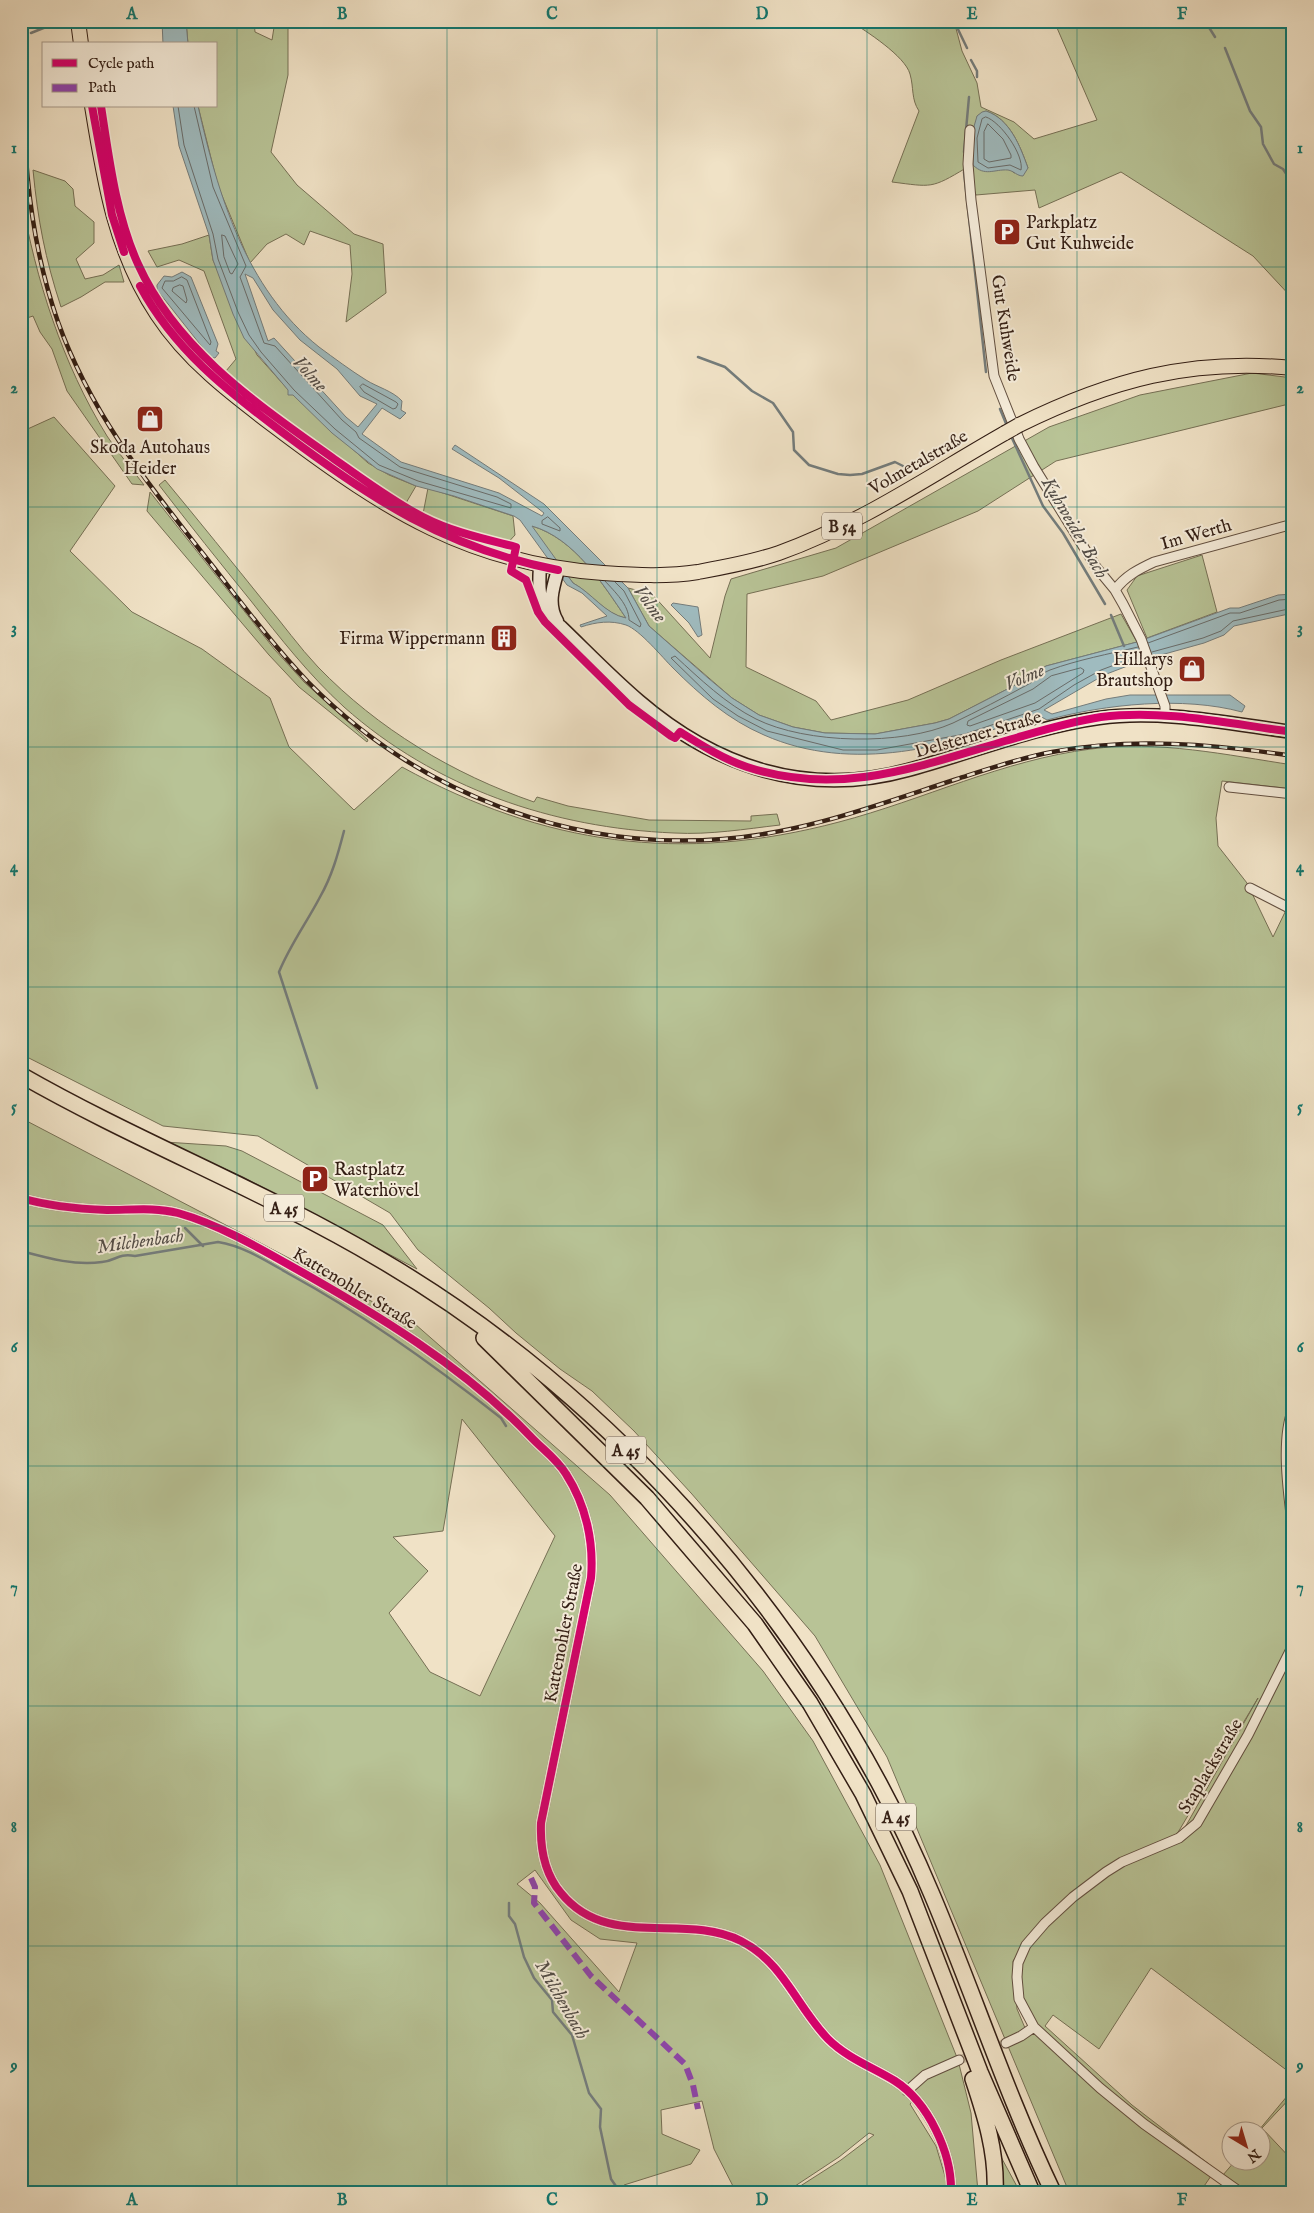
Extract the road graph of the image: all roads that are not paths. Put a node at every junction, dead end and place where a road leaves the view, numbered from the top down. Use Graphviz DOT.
graph roads {
  1 [pos="78,21"];
  2 [pos="81,42"];
  3 [pos="92,108"];
  4 [pos="970,130"];
  5 [pos="1293,368"];
  6 [pos="1293,524"];
  7 [pos="540,566"];
  8 [pos="558,570"];
  9 [pos="1115,590"];
  10 [pos="562,627"];
  11 [pos="1165,711"];
  12 [pos="1293,732"];
  13 [pos="1229,787"];
  14 [pos="1293,794"];
  15 [pos="1250,888"];
  16 [pos="1293,910"];
  17 [pos="21,1075"];
  18 [pos="21,1084"];
  19 [pos="21,1198"];
  20 [pos="1293,1409"];
  21 [pos="1293,1531"];
  22 [pos="1293,1645"];
  23 [pos="1034,2026"];
  24 [pos="965,2031"];
  25 [pos="1006,2043"];
  26 [pos="959,2060"];
  27 [pos="907,2091"];
  28 [pos="951,2192"];
  29 [pos="995,2192"];
  30 [pos="1032,2192"];
  31 [pos="1053,2192"];
  32 [pos="1240,2192"];
  1 -- 2 [label="main road"];
  3 -- 7 [label="main road, B 54"];
  4 -- 9 [label="street, Gut Kuhweide"];
  5 -- 8 [label="main road, Volmetalstraße / B 54, bridge"];
  6 -- 9 [label="street, Im Werth"];
  7 -- 8 [label="main road, B 54"];
  7 -- 10 [label="street, Delsterner Straße"];
  8 -- 10 [label="street, Delsterner Straße"];
  9 -- 11 [label="street, Gut Kuhweide"];
  10 -- 11 [label="street, Delsterner Straße"];
  11 -- 12 [label="street, Delsterner Straße"];
  13 -- 14 [label="street"];
  15 -- 16 [label="street"];
  17 -- 31 [label="highway, A 45"];
  18 -- 24 [label="highway, A 45"];
  19 -- 27 [label="street, Kattenohler Straße"];
  20 -- 21 [label="street"];
  22 -- 23 [label="street, Staplackstraße"];
  23 -- 25 [label="street"];
  23 -- 32 [label="street, Staplackstraße"];
  24 -- 29 [label="highway"];
  24 -- 30 [label="highway, A 45"];
  26 -- 27 [label="street"];
  27 -- 28 [label="street, Kattenohler Straße"];
}
